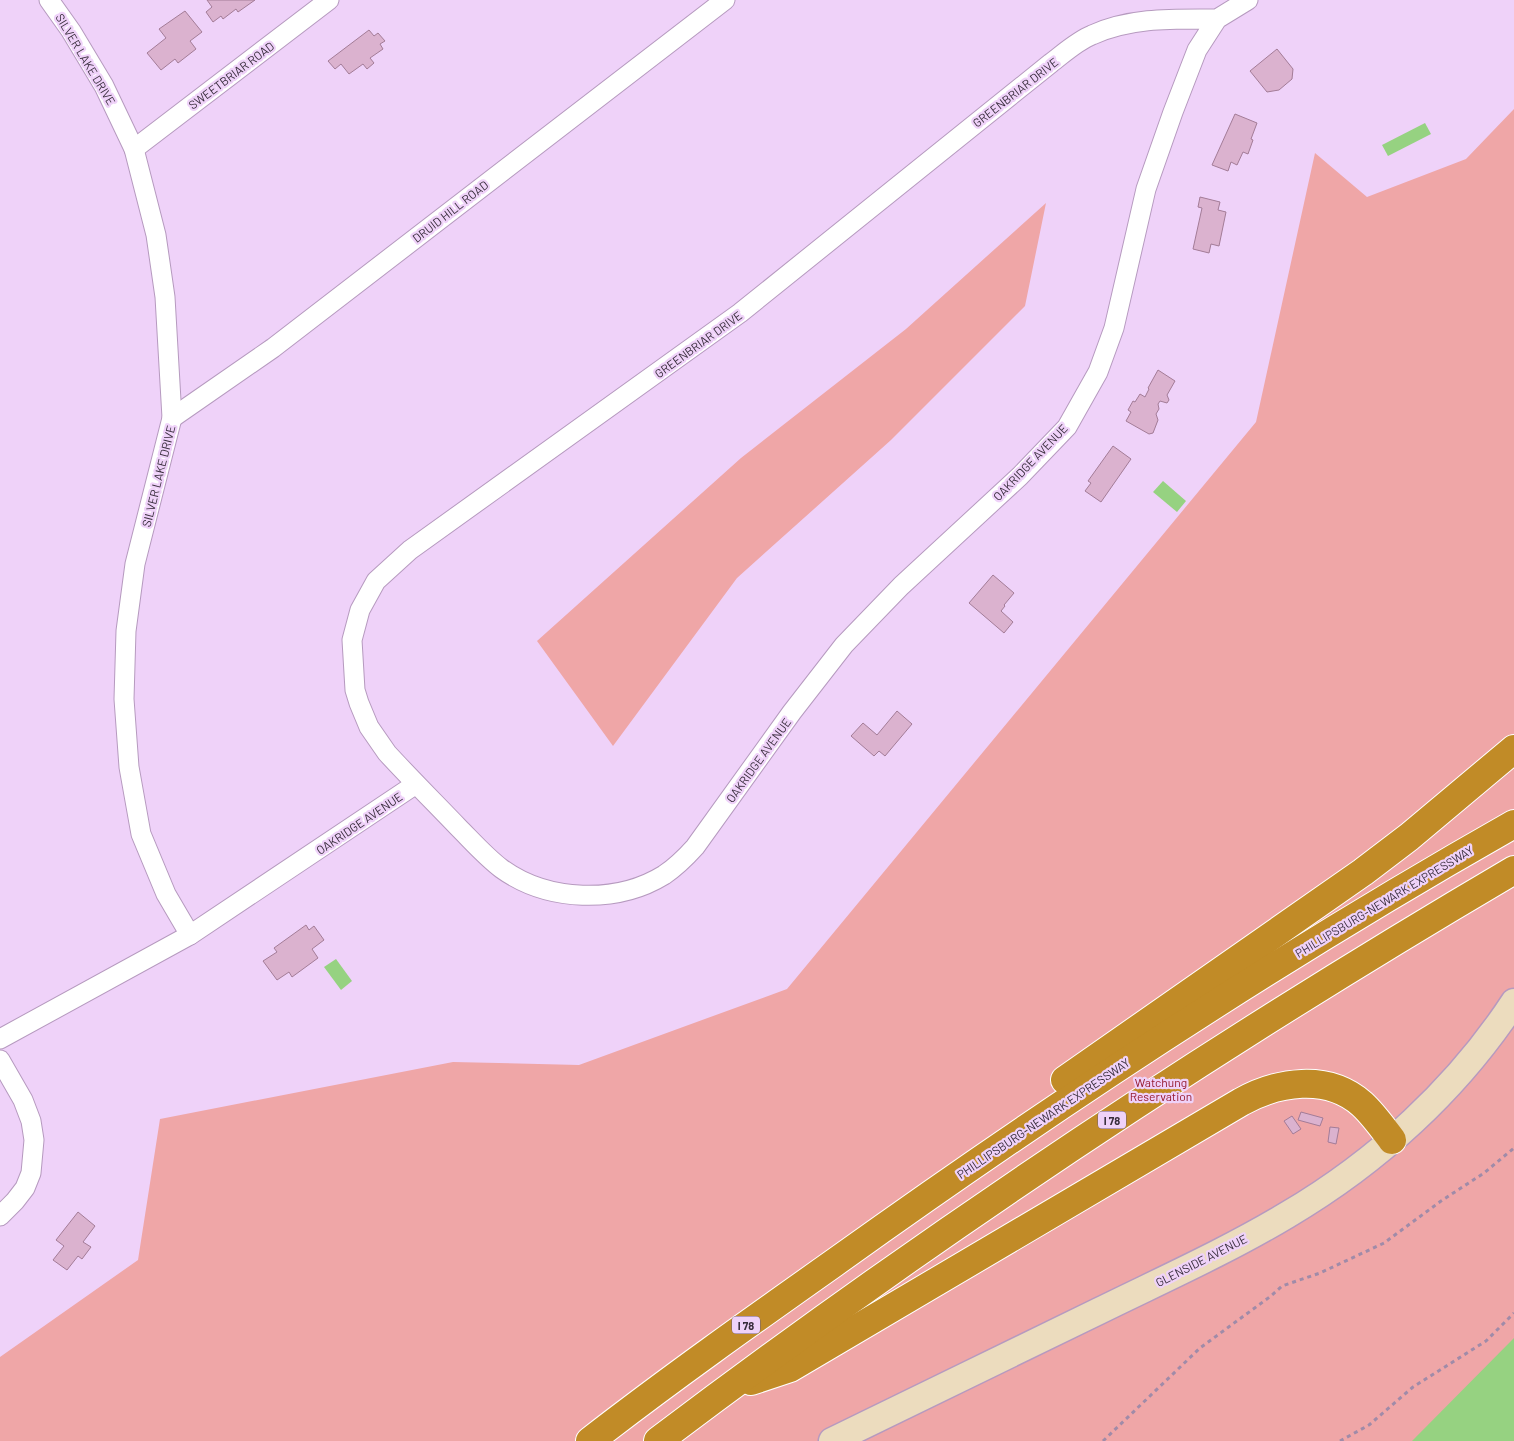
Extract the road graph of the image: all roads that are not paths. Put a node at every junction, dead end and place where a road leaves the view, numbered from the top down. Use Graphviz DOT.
graph roads {
  1 [pos="49,0"];
  2 [pos="329,0"];
  3 [pos="725,0"];
  4 [pos="1248,0"];
  5 [pos="1217,19"];
  6 [pos="134,149"];
  7 [pos="172,418"];
  8 [pos="1514,748"];
  9 [pos="416,784"];
  10 [pos="1514,824"];
  11 [pos="1514,870"];
  12 [pos="190,935"];
  13 [pos="1514,1002"];
  14 [pos="0,1039"];
  15 [pos="0,1060"];
  16 [pos="1038,1119"];
  17 [pos="1392,1140"];
  18 [pos="0,1216"];
  19 [pos="724,1391"];
  20 [pos="590,1441"];
  21 [pos="658,1441"];
  22 [pos="832,1441"];
  1 -- 6 [label="street, SILVER LAKE DRIVE"];
  2 -- 6 [label="street, SWEETBRIAR ROAD"];
  3 -- 7 [label="street, DRUID HILL ROAD"];
  4 -- 5 [label="street, OAKRIDGE AVENUE"];
  5 -- 9 [label="street, GREENBRIAR DRIVE"];
  5 -- 9 [label="street, OAKRIDGE AVENUE"];
  6 -- 7 [label="street, SILVER LAKE DRIVE"];
  7 -- 12 [label="street, SILVER LAKE DRIVE"];
  8 -- 16 [label="highway"];
  9 -- 12 [label="street, OAKRIDGE AVENUE"];
  10 -- 16 [label="highway, PHILLIPSBURG-NEWARK EXPRESSWAY / I 78"];
  11 -- 19 [label="highway, I 78"];
  12 -- 14 [label="street, OAKRIDGE AVENUE"];
  13 -- 17 [label="main road, GLENSIDE AVENUE"];
  15 -- 18 [label="street"];
  16 -- 20 [label="highway, PHILLIPSBURG-NEWARK EXPRESSWAY / I 78"];
  17 -- 19 [label="highway"];
  17 -- 22 [label="main road, GLENSIDE AVENUE"];
  19 -- 21 [label="highway, I 78"];
}
